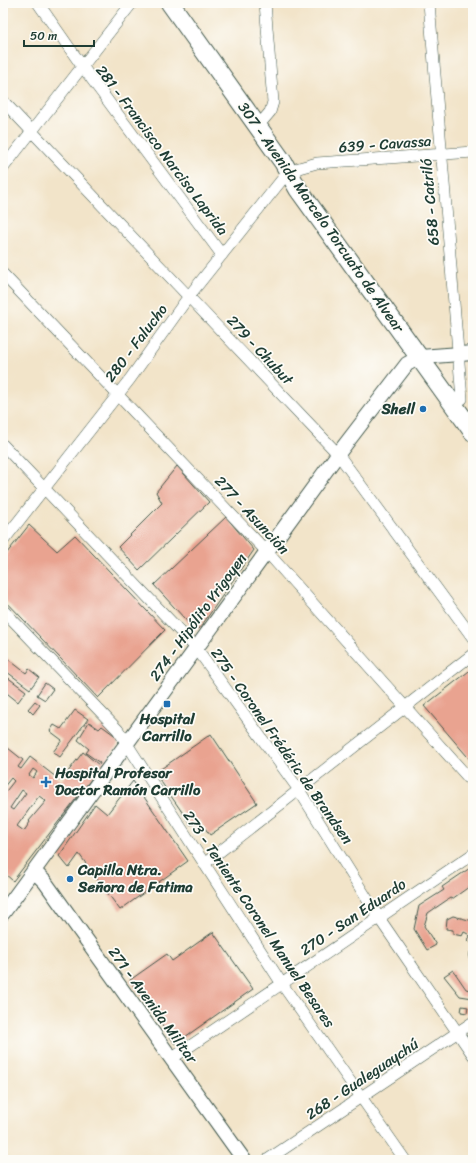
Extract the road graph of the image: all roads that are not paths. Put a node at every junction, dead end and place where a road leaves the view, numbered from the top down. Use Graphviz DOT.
graph roads {
  1 [pos="38,3"];
  2 [pos="132,3"];
  3 [pos="170,3"];
  4 [pos="183,3"];
  5 [pos="265,3"];
  6 [pos="429,3"];
  7 [pos="82,66"];
  8 [pos="3,101"];
  9 [pos="262,122"];
  10 [pos="32,131"];
  11 [pos="473,152"];
  12 [pos="442,155"];
  13 [pos="3,168"];
  14 [pos="294,171"];
  15 [pos="222,255"];
  16 [pos="3,274"];
  17 [pos="189,296"];
  18 [pos="473,353"];
  19 [pos="457,354"];
  20 [pos="426,356"];
  21 [pos="117,394"];
  22 [pos="462,399"];
  23 [pos="473,415"];
  24 [pos="473,432"];
  25 [pos="3,445"];
  26 [pos="338,454"];
  27 [pos="44,488"];
  28 [pos="3,541"];
  29 [pos="267,552"];
  30 [pos="3,610"];
  31 [pos="473,638"];
  32 [pos="197,649"];
  33 [pos="473,654"];
  34 [pos="406,707"];
  35 [pos="127,744"];
  36 [pos="473,783"];
  37 [pos="299,790"];
  38 [pos="473,854"];
  39 [pos="204,864"];
  40 [pos="34,871"];
  41 [pos="3,913"];
  42 [pos="379,918"];
  43 [pos="282,984"];
  44 [pos="473,1022"];
  45 [pos="458,1032"];
  46 [pos="473,1055"];
  47 [pos="171,1059"];
  48 [pos="362,1097"];
  49 [pos="244,1160"];
  50 [pos="267,1160"];
  51 [pos="405,1160"];
  1 -- 7 [label="street, 281 - Francisco Narciso Laprida"];
  2 -- 7 [label="street"];
  3 -- 9 [label="main road, 307 - Avenida Marcelo Torcuato de Alvear"];
  4 -- 9 [label="main road, 307 - Avenida Marcelo Torcuato de Alvear"];
  5 -- 9 [label="street"];
  6 -- 12 [label="street, 658 - Catriló"];
  7 -- 10 [label="street"];
  7 -- 15 [label="street, 281 - Francisco Narciso Laprida"];
  8 -- 10 [label="street, 279 - Chubut"];
  9 -- 14 [label="main road, 307 - Avenida Marcelo Torcuato de Alvear"];
  10 -- 13 [label="street"];
  10 -- 17 [label="street, 279 - Chubut"];
  11 -- 12 [label="street, 639 - Cavassa"];
  12 -- 14 [label="street, 639 - Cavassa"];
  12 -- 19 [label="street, 658 - Catriló"];
  14 -- 15 [label="street, 280 - Falucho"];
  14 -- 20 [label="main road, 307 - Avenida Marcelo Torcuato de Alvear"];
  15 -- 17 [label="street, 280 - Falucho"];
  16 -- 21 [label="street, 277 - Asunción"];
  17 -- 21 [label="street, 280 - Falucho"];
  17 -- 26 [label="street, 279 - Chubut"];
  18 -- 19 [label="street"];
  19 -- 20 [label="street"];
  19 -- 22 [label="street, 658 - Catriló"];
  20 -- 22 [label="main road, 307 - Avenida Marcelo Torcuato de Alvear"];
  20 -- 24 [label="main road, 307 - Avenida Marcelo Torcuato de Alvear"];
  20 -- 26 [label="street, 274 - Hipólito Yrigoyen"];
  21 -- 27 [label="street, 280 - Falucho"];
  21 -- 29 [label="street, 277 - Asunción"];
  22 -- 23 [label="main road, 307 - Avenida Marcelo Torcuato de Alvear"];
  25 -- 27 [label="street, 275 - Coronel Frédéric de Brandsen"];
  26 -- 29 [label="street, 274 - Hipólito Yrigoyen"];
  26 -- 31 [label="street, 279 - Chubut"];
  27 -- 28 [label="street, 280 - Falucho"];
  27 -- 32 [label="street, 275 - Coronel Frédéric de Brandsen"];
  29 -- 32 [label="street, 274 - Hipólito Yrigoyen"];
  29 -- 34 [label="street, 277 - Asunción"];
  30 -- 35 [label="street, 273 - Teniente Coronel Manuel Besares"];
  32 -- 35 [label="street, 274 - Hipólito Yrigoyen"];
  32 -- 37 [label="street, 275 - Coronel Frédéric de Brandsen"];
  33 -- 34 [label="street"];
  34 -- 36 [label="street, 277 - Asunción"];
  34 -- 37 [label="street"];
  35 -- 39 [label="street, 273 - Teniente Coronel Manuel Besares"];
  35 -- 40 [label="street, 274 - Hipólito Yrigoyen"];
  37 -- 39 [label="street"];
  37 -- 42 [label="street, 275 - Coronel Frédéric de Brandsen"];
  38 -- 42 [label="street, 270 - San Eduardo"];
  39 -- 43 [label="street, 273 - Teniente Coronel Manuel Besares"];
  40 -- 41 [label="street, 274 - Hipólito Yrigoyen"];
  40 -- 47 [label="street, 271 - Avenida Militar"];
  42 -- 43 [label="street, 270 - San Eduardo"];
  42 -- 45 [label="street, 275 - Coronel Frédéric de Brandsen"];
  43 -- 47 [label="street, 270 - San Eduardo"];
  43 -- 48 [label="street, 273 - Teniente Coronel Manuel Besares"];
  44 -- 45 [label="street, 268 - Gualeguaychú"];
  45 -- 46 [label="street, 275 - Coronel Frédéric de Brandsen"];
  45 -- 48 [label="street, 268 - Gualeguaychú"];
  47 -- 49 [label="street, 271 - Avenida Militar"];
  48 -- 50 [label="street, 268 - Gualeguaychú"];
  48 -- 51 [label="street, 273 - Teniente Coronel Manuel Besares"];
}
